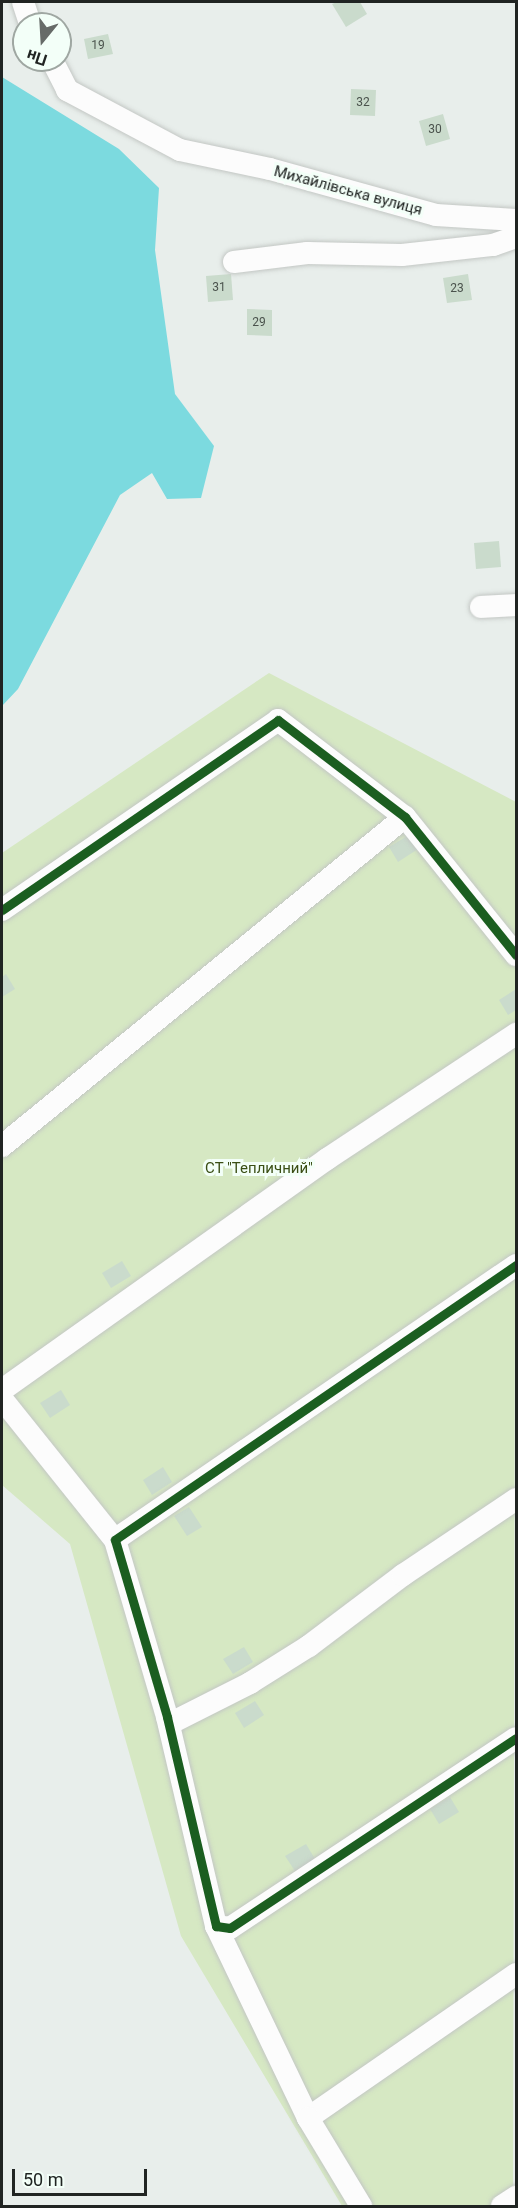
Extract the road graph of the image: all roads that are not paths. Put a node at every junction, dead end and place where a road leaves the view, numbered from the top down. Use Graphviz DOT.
graph roads {
  1 [pos="58,72"];
  2 [pos="516,220"];
  3 [pos="516,237"];
  4 [pos="234,262"];
  5 [pos="516,605"];
  6 [pos="481,607"];
  7 [pos="405,817"];
  8 [pos="2,910"];
  9 [pos="516,955"];
  10 [pos="516,1034"];
  11 [pos="2,1146"];
  12 [pos="516,1265"];
  13 [pos="2,1390"];
  14 [pos="2,1399"];
  15 [pos="516,1499"];
  16 [pos="115,1540"];
  17 [pos="169,1724"];
  18 [pos="516,1738"];
  19 [pos="216,1926"];
  20 [pos="516,1974"];
  21 [pos="308,2118"];
  22 [pos="516,2197"];
  23 [pos="361,2206"];
  24 [pos="502,2206"];
  1 -- 2 [label="street, Михайлівська вулиця"];
  3 -- 4 [label="street"];
  5 -- 6 [label="street"];
  7 -- 8 [label="street"];
  7 -- 9 [label="street"];
  7 -- 11 [label="street"];
  10 -- 13 [label="street"];
  12 -- 16 [label="street"];
  14 -- 16 [label="street"];
  15 -- 17 [label="street"];
  16 -- 17 [label="street"];
  17 -- 19 [label="street"];
  18 -- 19 [label="street"];
  19 -- 21 [label="street"];
  20 -- 21 [label="street"];
  21 -- 23 [label="street"];
  22 -- 24 [label="street"];
}
